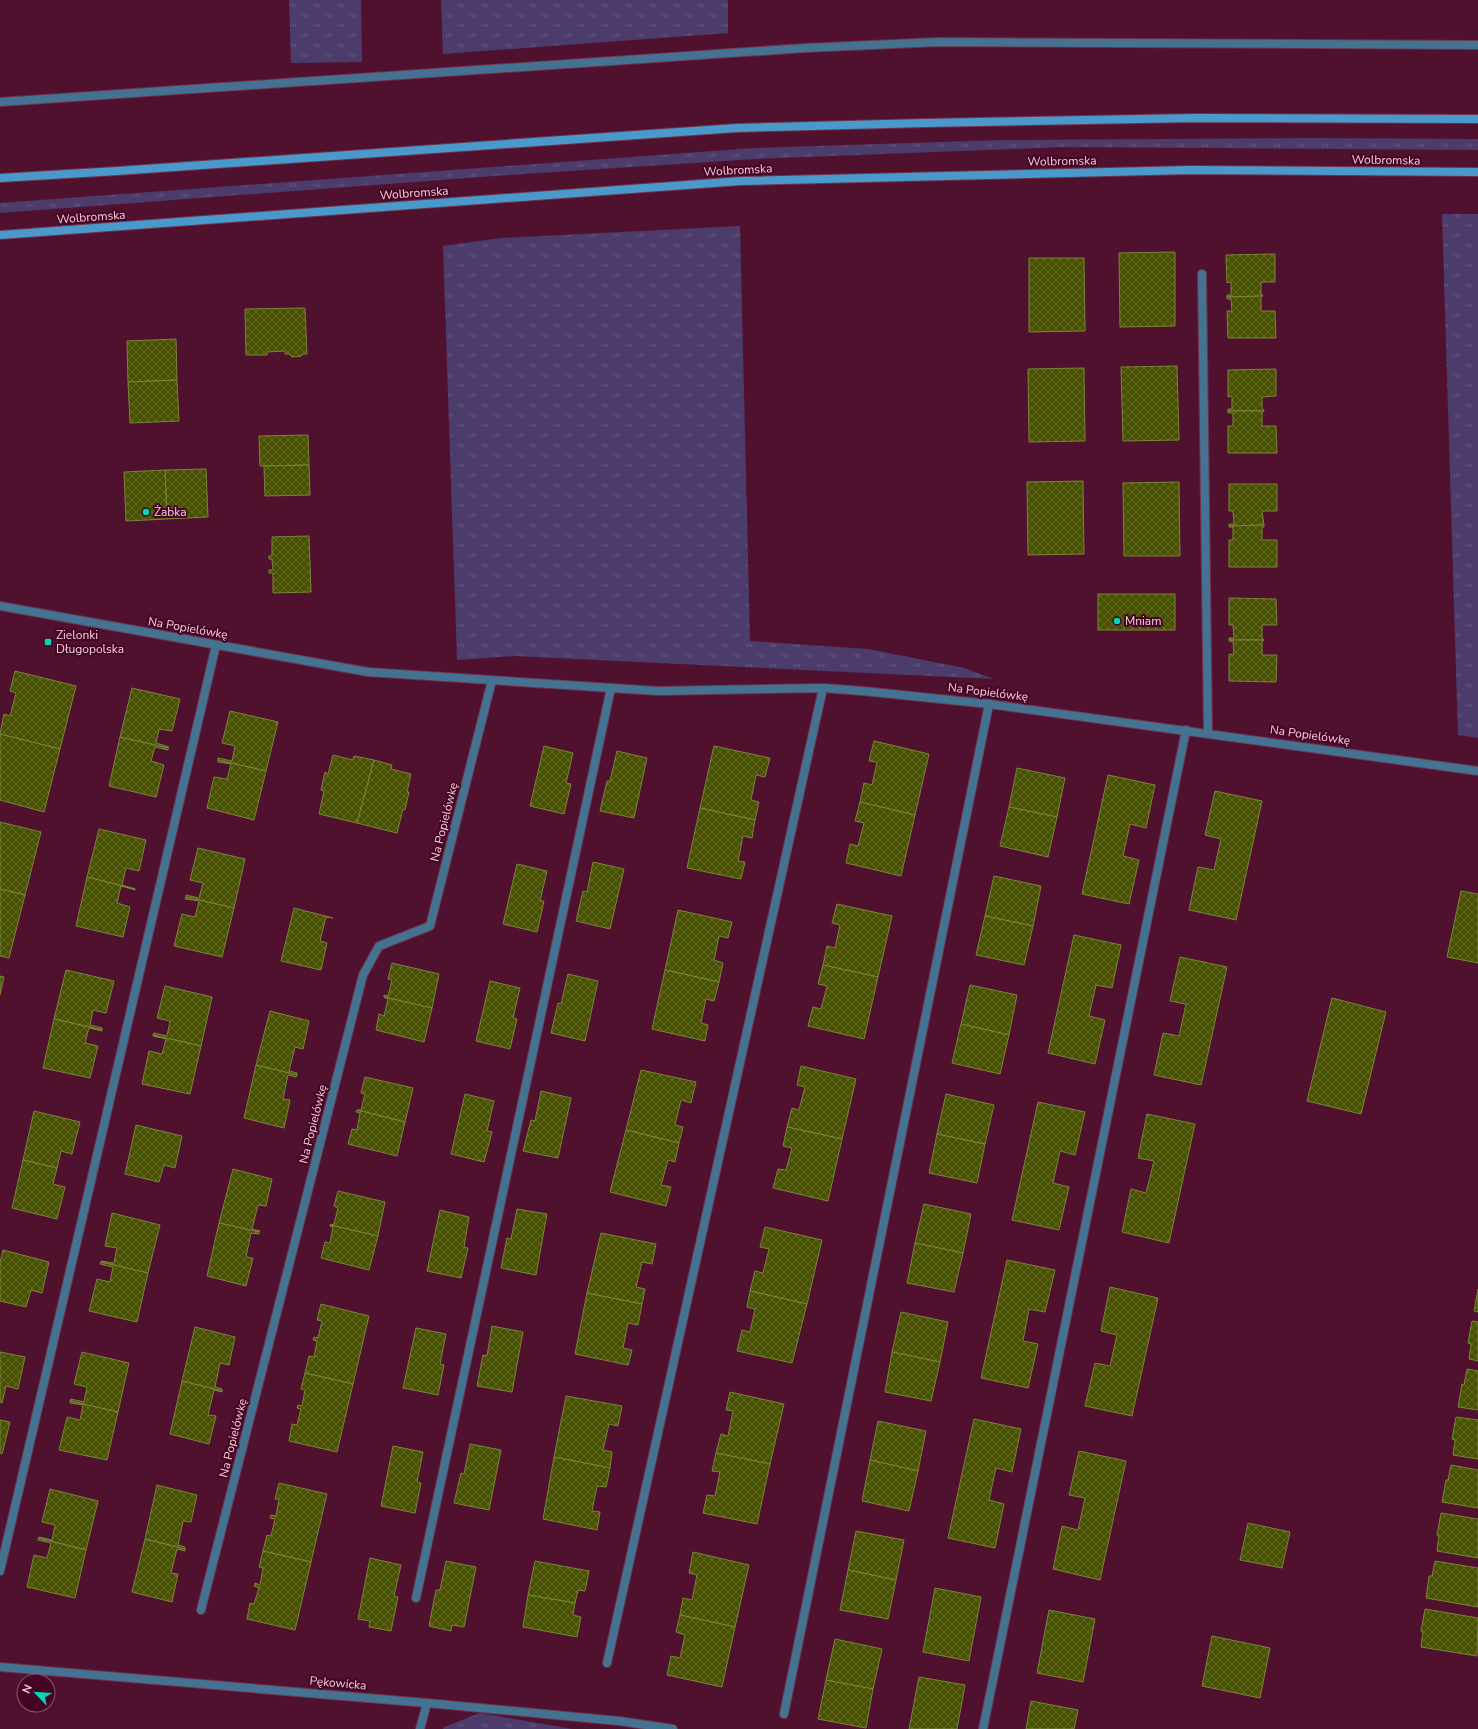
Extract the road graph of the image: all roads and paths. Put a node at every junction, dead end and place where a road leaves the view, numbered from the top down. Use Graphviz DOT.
graph roads {
  1 [pos="1478,45"];
  2 [pos="0,102"];
  3 [pos="1478,119"];
  4 [pos="1478,172"];
  5 [pos="0,178"];
  6 [pos="0,235"];
  7 [pos="1202,274"];
  8 [pos="0,606"];
  9 [pos="216,645"];
  10 [pos="492,680"];
  11 [pos="611,688"];
  12 [pos="823,688"];
  13 [pos="989,704"];
  14 [pos="1186,730"];
  15 [pos="1208,733"];
  16 [pos="1478,771"];
  17 [pos="0,1571"];
  18 [pos="416,1598"];
  19 [pos="202,1610"];
  20 [pos="607,1663"];
  21 [pos="0,1667"];
  22 [pos="427,1703"];
  23 [pos="784,1714"];
  24 [pos="420,1729"];
  25 [pos="673,1729"];
  26 [pos="983,1729"];
  1 -- 2 [label="street"];
  3 -- 5 [label="main road"];
  4 -- 6 [label="main road, Wolbromska"];
  7 -- 15 [label="street"];
  8 -- 9 [label="street, Na Popielówkę"];
  9 -- 10 [label="street, Na Popielówkę"];
  9 -- 17 [label="street"];
  10 -- 11 [label="street, Na Popielówkę"];
  10 -- 19 [label="street, Na Popielówkę"];
  11 -- 12 [label="street, Na Popielówkę"];
  11 -- 18 [label="street"];
  12 -- 13 [label="street, Na Popielówkę"];
  12 -- 20 [label="street"];
  13 -- 14 [label="street, Na Popielówkę"];
  13 -- 23 [label="street"];
  14 -- 15 [label="street, Na Popielówkę"];
  14 -- 26 [label="street"];
  15 -- 16 [label="street, Na Popielówkę"];
  21 -- 22 [label="street, Pękowicka"];
  22 -- 24 [label="street"];
  22 -- 25 [label="street, Pękowicka"];
}
